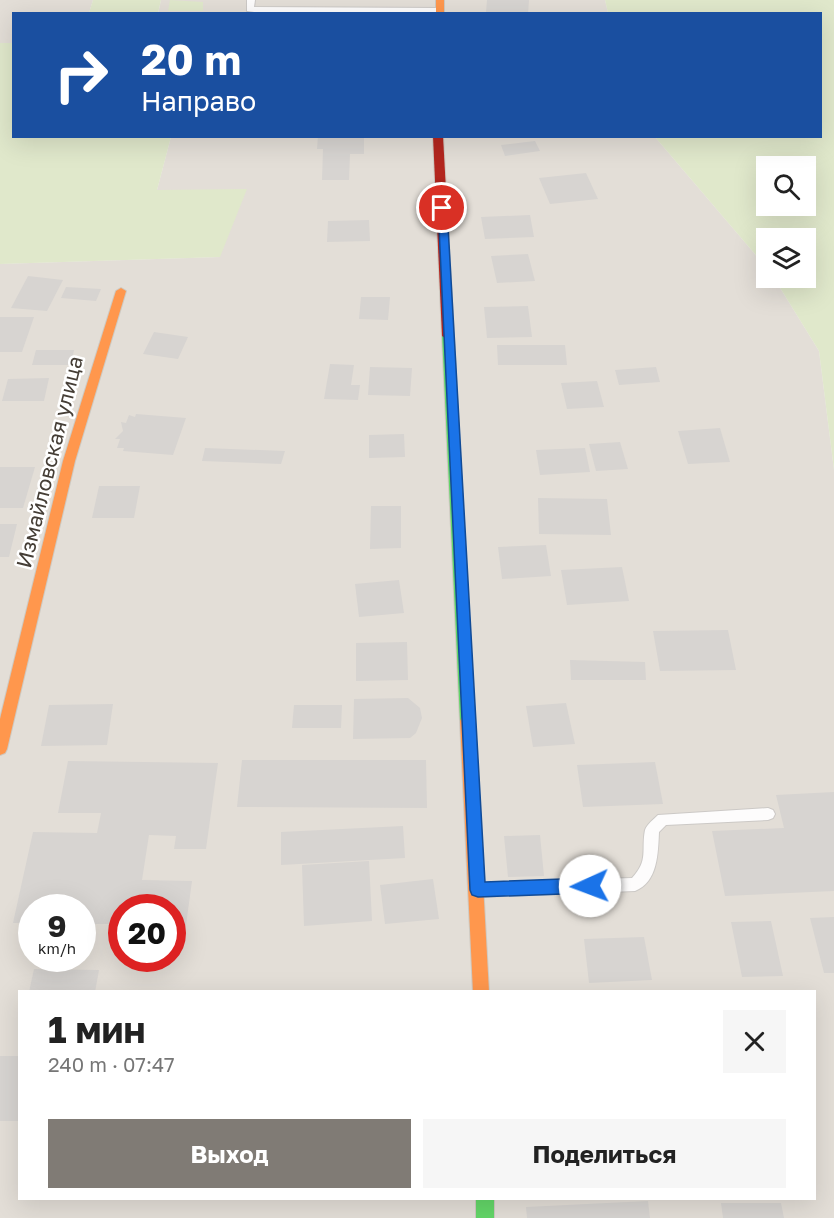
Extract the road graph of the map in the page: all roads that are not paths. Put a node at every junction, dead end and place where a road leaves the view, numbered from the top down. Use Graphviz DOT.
graph roads {
  1 [pos="251,0"];
  2 [pos="386,0"];
  3 [pos="440,8"];
  4 [pos="271,12"];
  5 [pos="386,12"];
  6 [pos="438,138"];
  7 [pos="121,291"];
  8 [pos="0,749"];
  9 [pos="768,814"];
  10 [pos="478,890"];
  11 [pos="482,990"];
  12 [pos="485,1200"];
  13 [pos="485,1218"];
  1 -- 4 [label="lane"];
  2 -- 5 [label="lane"];
  3 -- 5 [label="lane"];
  4 -- 5 [label="lane"];
  6 -- 10 [label="street"];
  7 -- 8 [label="street, Измайловская улица"];
  9 -- 10 [label="lane"];
  10 -- 11 [label="street"];
  12 -- 13 [label="street"];
}
